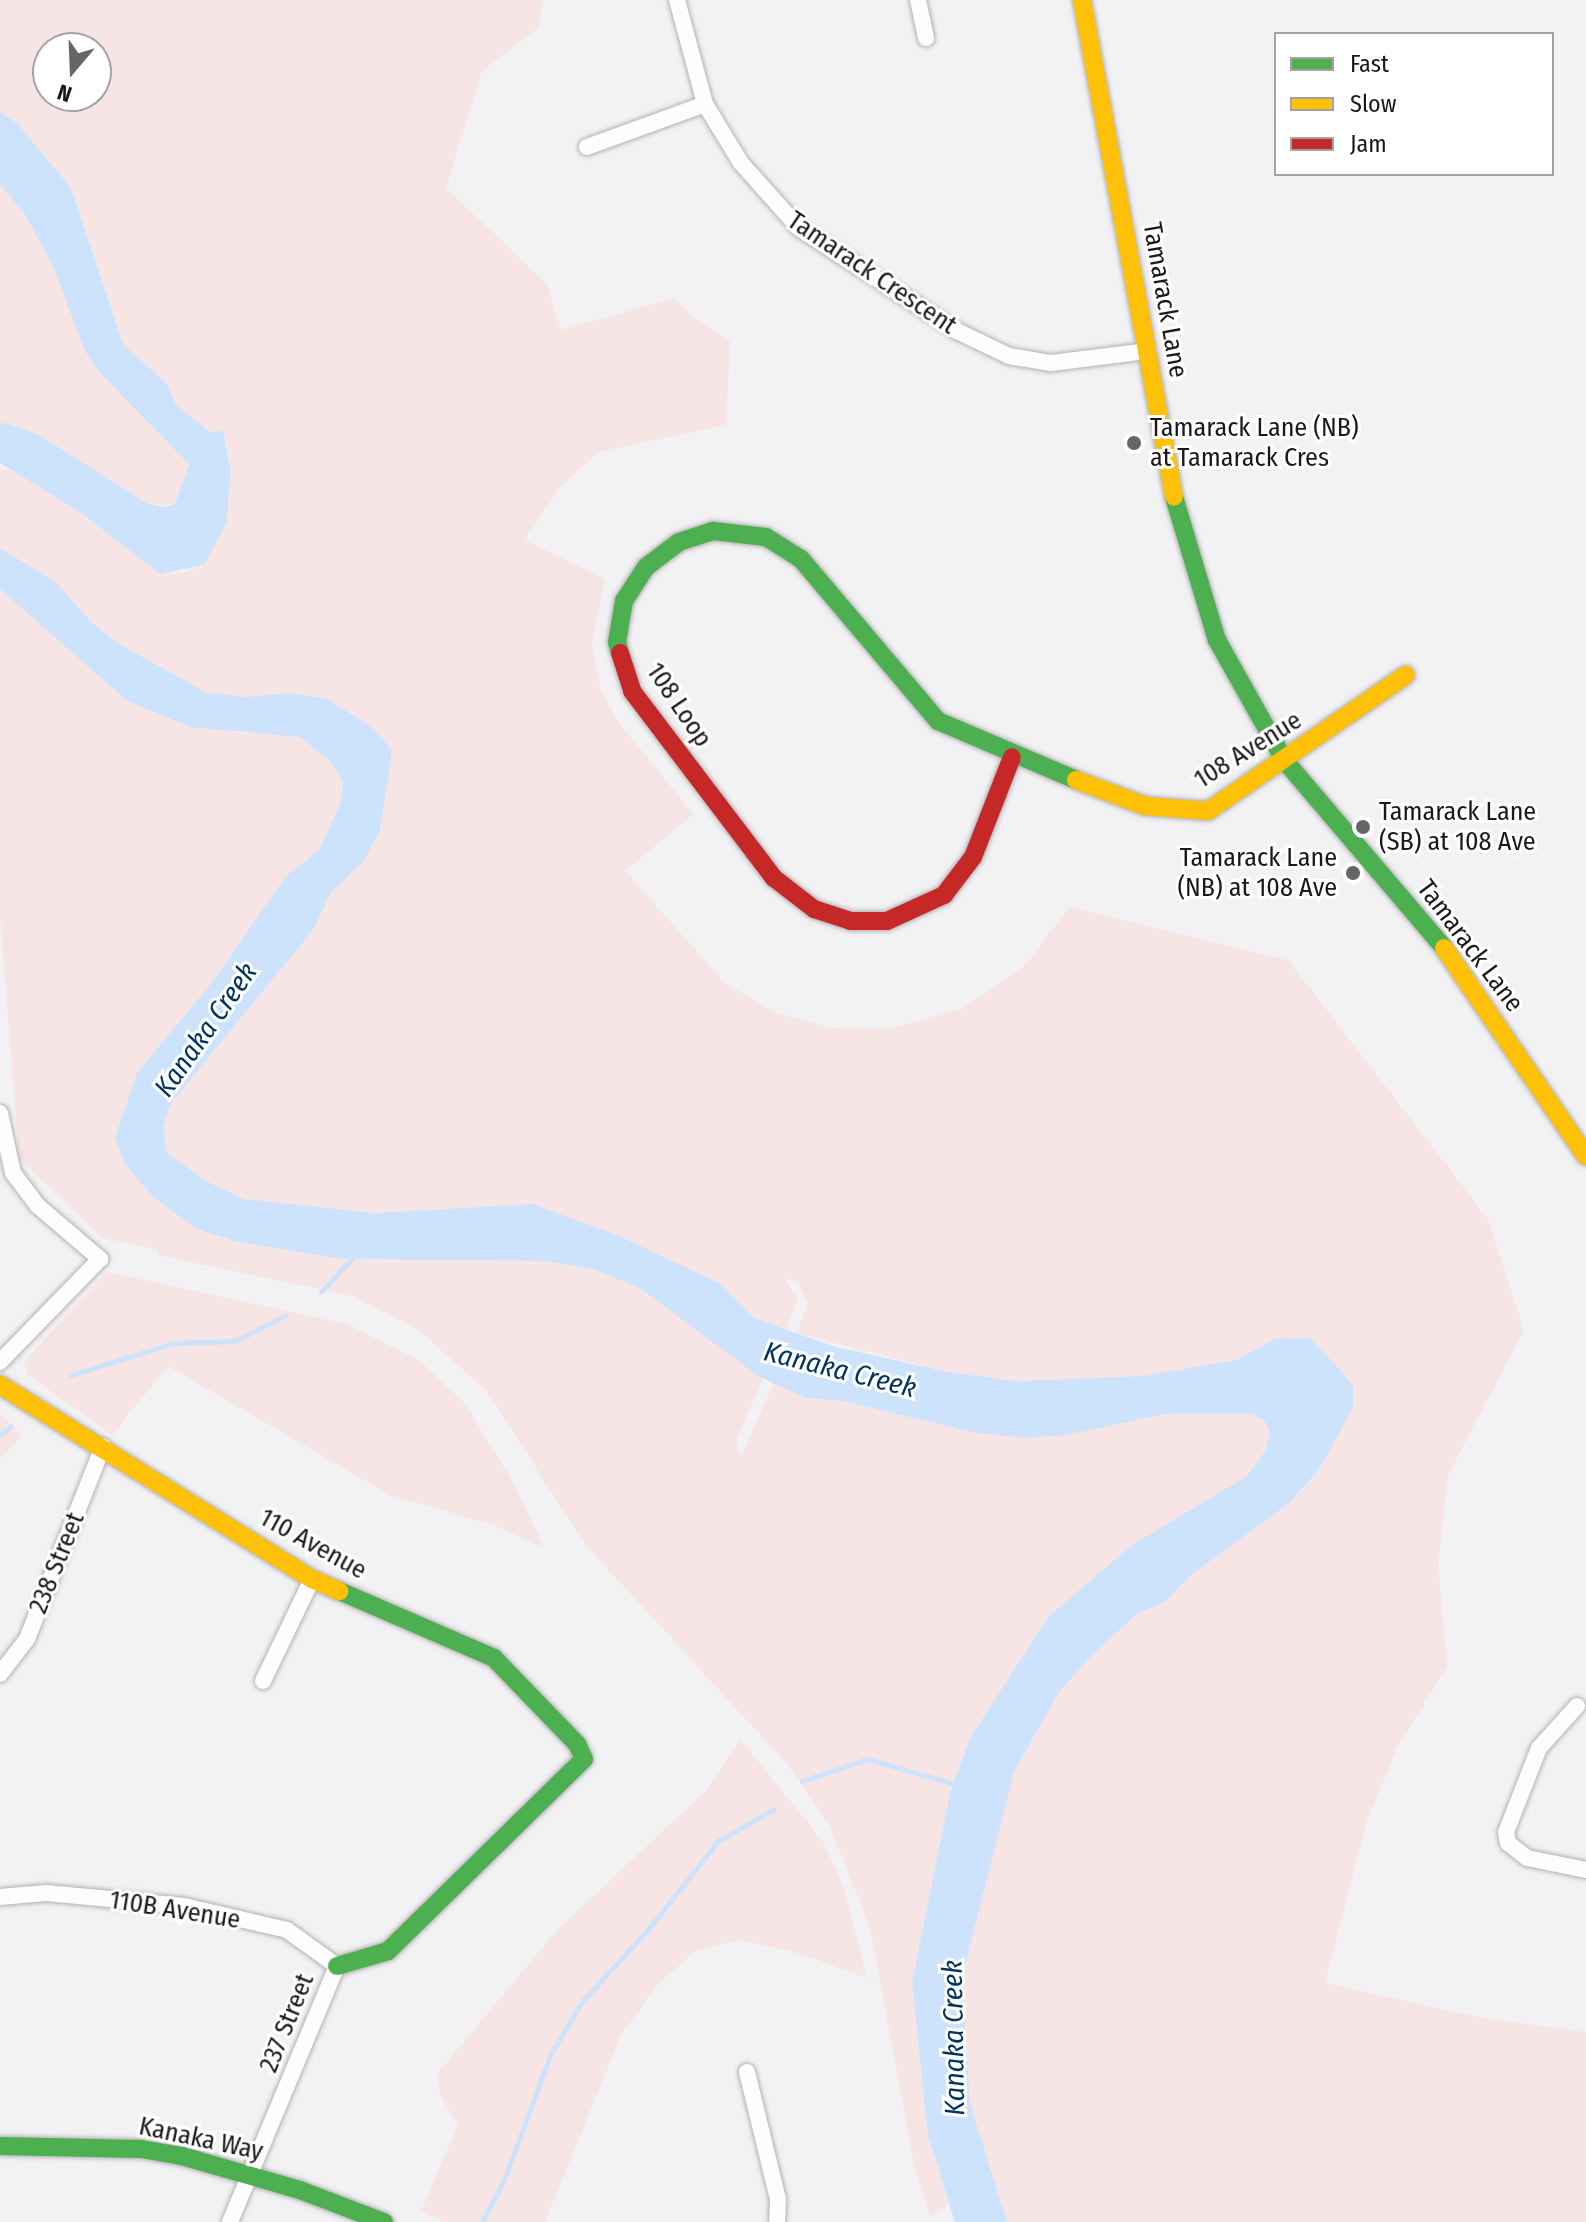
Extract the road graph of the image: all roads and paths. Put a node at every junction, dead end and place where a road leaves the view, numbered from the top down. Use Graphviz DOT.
graph roads {
  1 [pos="677,0"];
  2 [pos="918,0"];
  3 [pos="1082,0"];
  4 [pos="926,38"];
  5 [pos="705,104"];
  6 [pos="587,147"];
  7 [pos="1148,351"];
  8 [pos="1406,675"];
  9 [pos="1012,757"];
  10 [pos="1285,761"];
  11 [pos="0,1113"];
  12 [pos="1586,1156"];
  13 [pos="0,1362"];
  14 [pos="0,1385"];
  15 [pos="103,1446"];
  16 [pos="312,1579"];
  17 [pos="0,1674"];
  18 [pos="263,1681"];
  19 [pos="1580,1704"];
  20 [pos="584,1759"];
  21 [pos="1586,1870"];
  22 [pos="0,1897"];
  23 [pos="337,1966"];
  24 [pos="747,2072"];
  25 [pos="0,2146"];
  26 [pos="254,2176"];
  27 [pos="230,2222"];
  28 [pos="384,2222"];
  29 [pos="777,2222"];
  1 -- 5 [label="street, Tamarack Crescent"];
  2 -- 4 [label="street"];
  3 -- 7 [label="street, Tamarack Lane"];
  5 -- 6 [label="street"];
  5 -- 7 [label="street, Tamarack Crescent"];
  7 -- 10 [label="street, Tamarack Lane"];
  8 -- 10 [label="street, 108 Avenue"];
  9 -- 9 [label="street, 108 Loop"];
  9 -- 10 [label="street, 108 Avenue"];
  10 -- 12 [label="street, Tamarack Lane"];
  11 -- 13 [label="street"];
  14 -- 15 [label="street, 110 Avenue"];
  15 -- 16 [label="street, 110 Avenue"];
  15 -- 17 [label="street, 238 Street"];
  16 -- 18 [label="street"];
  16 -- 20 [label="street, 110 Avenue"];
  19 -- 21 [label="street"];
  20 -- 23 [label="street, 237 Street"];
  22 -- 23 [label="street, 110B Avenue"];
  23 -- 26 [label="street, 237 Street"];
  24 -- 29 [label="street"];
  25 -- 26 [label="street, Kanaka Way"];
  26 -- 27 [label="street, 237 Street"];
  26 -- 28 [label="street, Kanaka Way"];
}
